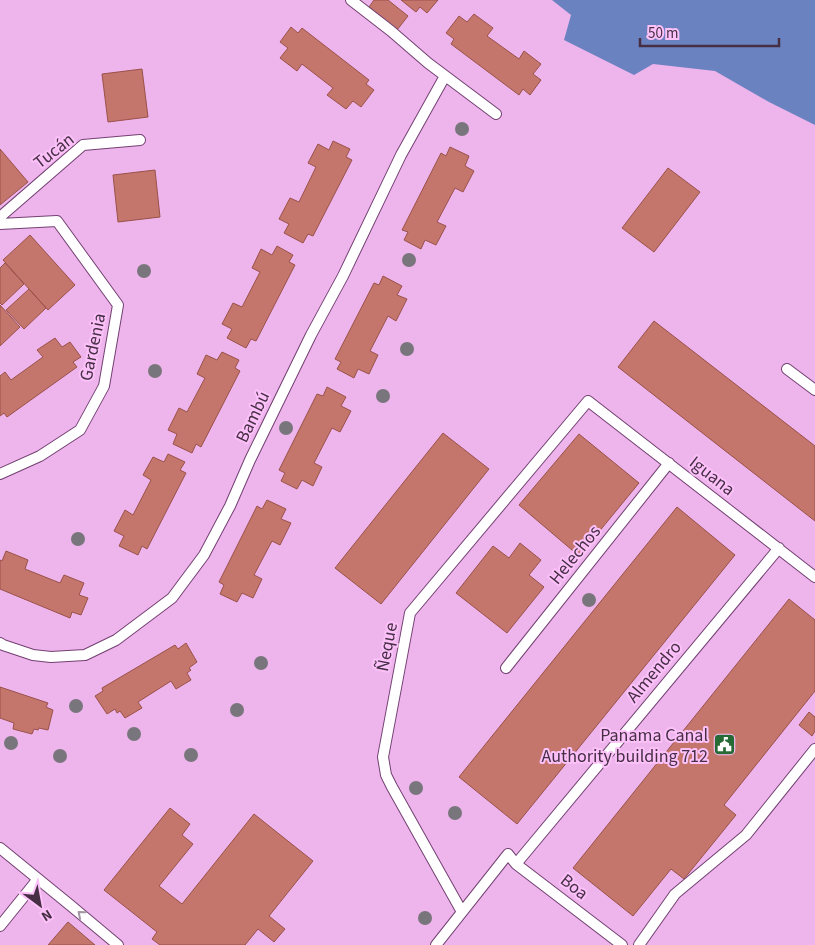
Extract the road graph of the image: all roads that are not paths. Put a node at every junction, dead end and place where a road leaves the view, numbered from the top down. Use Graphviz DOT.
graph roads {
  1 [pos="351,0"];
  2 [pos="445,76"];
  3 [pos="496,114"];
  4 [pos="140,140"];
  5 [pos="0,217"];
  6 [pos="0,224"];
  7 [pos="787,369"];
  8 [pos="815,390"];
  9 [pos="588,401"];
  10 [pos="669,463"];
  11 [pos="0,474"];
  12 [pos="778,548"];
  13 [pos="815,576"];
  14 [pos="0,643"];
  15 [pos="506,668"];
  16 [pos="815,749"];
  17 [pos="0,848"];
  18 [pos="516,864"];
  19 [pos="38,879"];
  20 [pos="462,912"];
  21 [pos="0,926"];
  22 [pos="118,945"];
  23 [pos="436,945"];
  24 [pos="622,945"];
  25 [pos="639,945"];
  1 -- 2 [label="lane"];
  2 -- 3 [label="lane"];
  2 -- 14 [label="lane, Bambú"];
  4 -- 5 [label="lane, Tucán"];
  6 -- 11 [label="lane, Gardenia"];
  7 -- 8 [label="lane"];
  9 -- 10 [label="lane, Iguana"];
  9 -- 20 [label="lane, Ñeque"];
  10 -- 12 [label="lane, Iguana"];
  10 -- 15 [label="lane, Helechos"];
  12 -- 13 [label="lane, Iguana"];
  12 -- 18 [label="lane, Almendro"];
  16 -- 25 [label="lane"];
  17 -- 19 [label="lane"];
  18 -- 20 [label="lane, Boa"];
  18 -- 24 [label="lane, Boa"];
  19 -- 21 [label="lane"];
  22 -- 19 [label="lane, one-way"];
  20 -- 23 [label="lane"];
}
